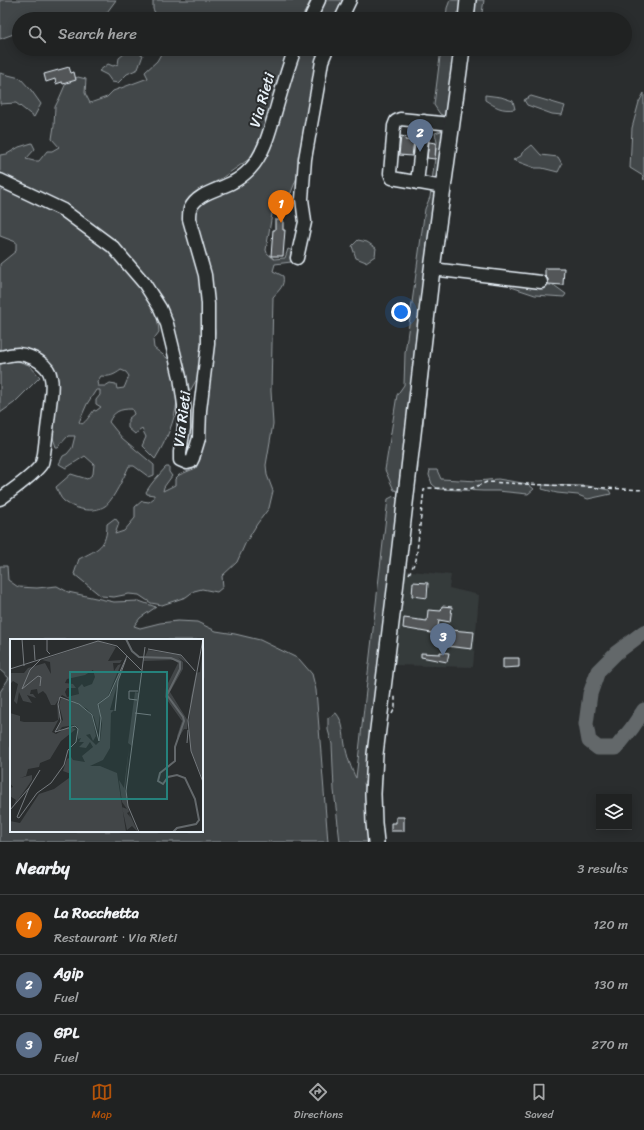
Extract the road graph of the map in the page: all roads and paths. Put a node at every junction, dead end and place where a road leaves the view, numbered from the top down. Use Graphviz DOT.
graph roads {
  1 [pos="319,0"];
  2 [pos="350,0"];
  3 [pos="468,0"];
  4 [pos="313,12"];
  5 [pos="344,12"];
  6 [pos="467,12"];
  7 [pos="292,56"];
  8 [pos="324,56"];
  9 [pos="461,56"];
  10 [pos="424,121"];
  11 [pos="452,124"];
  12 [pos="0,180"];
  13 [pos="417,183"];
  14 [pos="443,187"];
  15 [pos="297,258"];
  16 [pos="432,269"];
  17 [pos="541,282"];
  18 [pos="0,357"];
  19 [pos="644,490"];
  20 [pos="0,499"];
  21 [pos="408,576"];
  22 [pos="376,842"];
  1 -- 4 [label="street"];
  2 -- 5 [label="street"];
  3 -- 6 [label="main road"];
  7 -- 12 [label="street, Via Rieti"];
  8 -- 15 [label="street"];
  9 -- 11 [label="main road"];
  10 -- 11 [label="street"];
  10 -- 13 [label="street"];
  10 -- 13 [label="street"];
  11 -- 14 [label="main road"];
  13 -- 14 [label="street"];
  14 -- 16 [label="main road"];
  16 -- 17 [label="street"];
  16 -- 22 [label="main road"];
  18 -- 20 [label="street"];
  19 -- 21 [label="path"];
}
